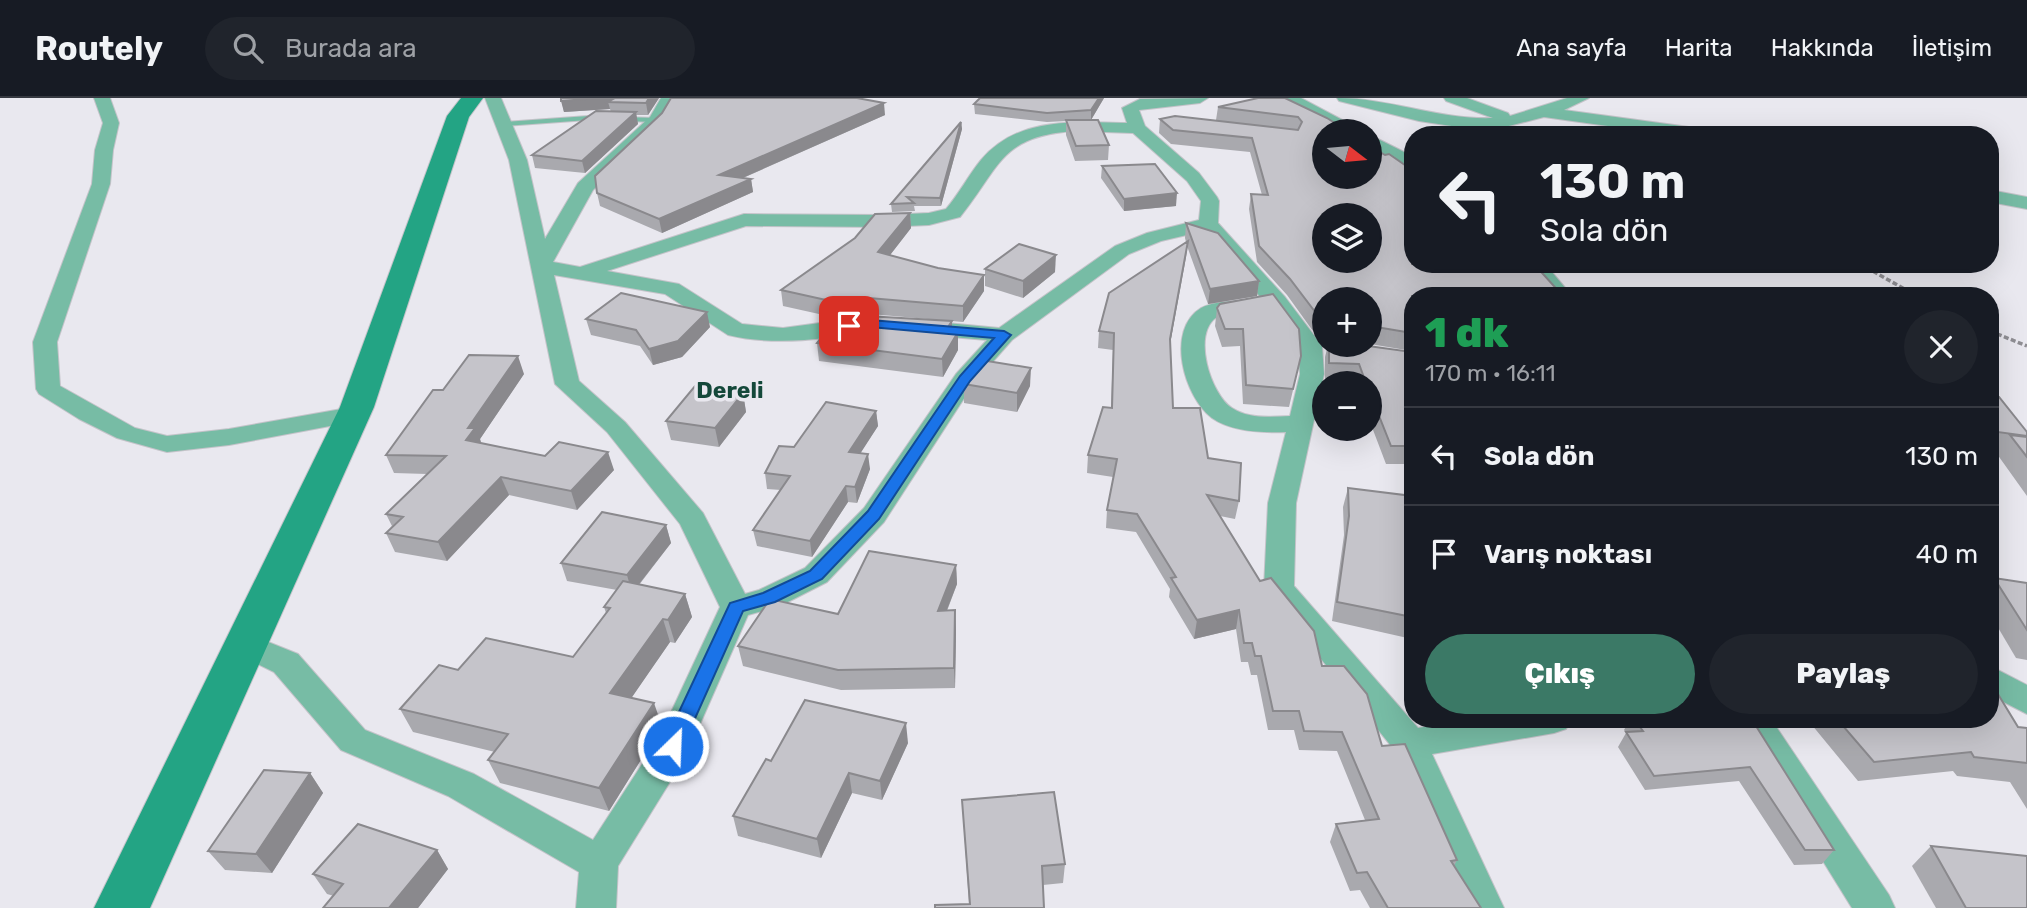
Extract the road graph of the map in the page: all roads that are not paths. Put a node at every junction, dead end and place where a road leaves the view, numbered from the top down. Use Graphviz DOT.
graph roads {
  1 [pos="102,98"];
  2 [pos="472,98"];
  3 [pos="493,98"];
  4 [pos="668,98"];
  5 [pos="1200,98"];
  6 [pos="1289,98"];
  7 [pos="1345,98"];
  8 [pos="1452,98"];
  9 [pos="1581,98"];
  10 [pos="1544,113"];
  11 [pos="1331,119"];
  12 [pos="1511,119"];
  13 [pos="657,120"];
  14 [pos="1142,122"];
  15 [pos="503,124"];
  16 [pos="1643,126"];
  17 [pos="1382,147"];
  18 [pos="1404,159"];
  19 [pos="1999,198"];
  20 [pos="2027,203"];
  21 [pos="1208,224"];
  22 [pos="540,266"];
  23 [pos="581,273"];
  24 [pos="1542,273"];
  25 [pos="1553,287"];
  26 [pos="1277,302"];
  27 [pos="1004,335"];
  28 [pos="1310,345"];
  29 [pos="353,415"];
  30 [pos="1301,423"];
  31 [pos="736,607"];
  32 [pos="246,645"];
  33 [pos="1999,684"];
  34 [pos="2027,701"];
  35 [pos="1502,728"];
  36 [pos="1758,728"];
  37 [pos="1410,744"];
  38 [pos="599,863"];
  39 [pos="122,908"];
  40 [pos="596,908"];
  41 [pos="1484,908"];
  42 [pos="1875,908"];
  1 -- 29 [label="street"];
  2 -- 29 [label="street"];
  3 -- 15 [label="street"];
  4 -- 13 [label="street"];
  5 -- 14 [label="street"];
  6 -- 11 [label="street"];
  7 -- 12 [label="street"];
  8 -- 12 [label="street"];
  9 -- 10 [label="street"];
  10 -- 12 [label="street"];
  10 -- 16 [label="street"];
  13 -- 15 [label="lane"];
  13 -- 22 [label="street"];
  14 -- 21 [label="street"];
  14 -- 23 [label="street"];
  15 -- 22 [label="street"];
  17 -- 18 [label="street"];
  19 -- 20 [label="street"];
  21 -- 26 [label="street"];
  21 -- 27 [label="street"];
  22 -- 23 [label="street"];
  22 -- 31 [label="street"];
  23 -- 27 [label="street"];
  24 -- 25 [label="street"];
  26 -- 28 [label="street"];
  26 -- 30 [label="street"];
  27 -- 31 [label="street"];
  28 -- 30 [label="street"];
  29 -- 32 [label="street"];
  30 -- 37 [label="street"];
  31 -- 38 [label="street"];
  32 -- 38 [label="street"];
  32 -- 39 [label="street"];
  33 -- 34 [label="street"];
  35 -- 37 [label="street"];
  36 -- 42 [label="street"];
  37 -- 41 [label="street"];
  38 -- 40 [label="street"];
}
